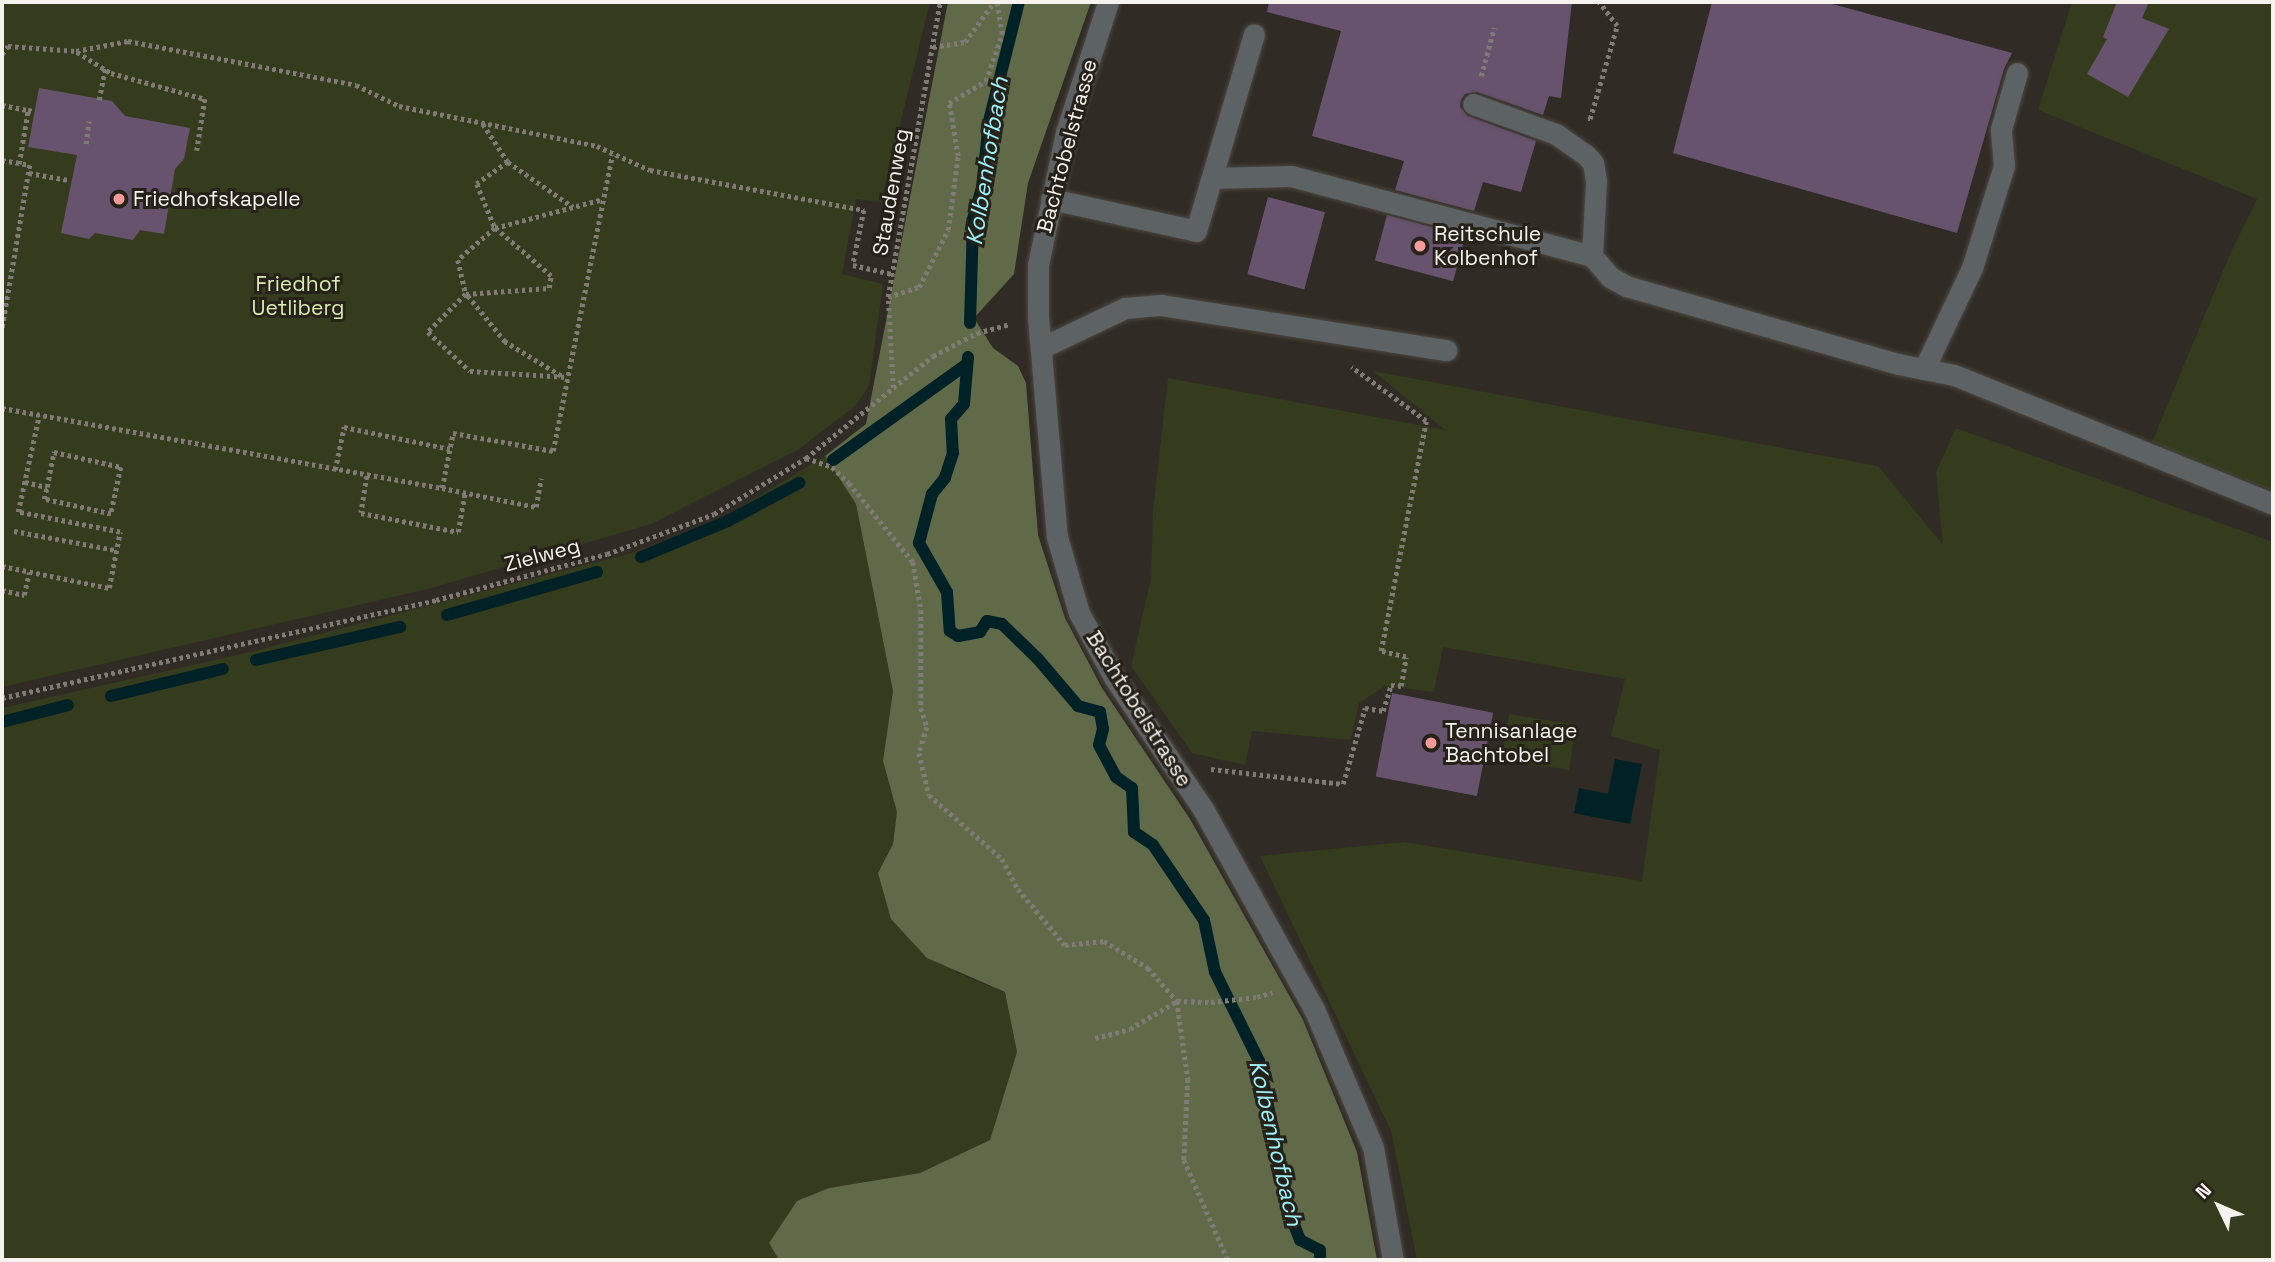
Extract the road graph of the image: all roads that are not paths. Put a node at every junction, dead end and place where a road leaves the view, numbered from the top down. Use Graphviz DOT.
graph roads {
  1 [pos="1108,2"];
  2 [pos="1254,34"];
  3 [pos="2017,73"];
  4 [pos="1474,104"];
  5 [pos="1212,178"];
  6 [pos="1051,199"];
  7 [pos="1592,256"];
  8 [pos="1041,348"];
  9 [pos="1447,350"];
  10 [pos="1924,369"];
  11 [pos="2273,504"];
  12 [pos="1393,1260"];
  1 -- 6 [label="street, Bachtobelstrasse"];
  2 -- 5 [label="street"];
  3 -- 10 [label="street"];
  4 -- 7 [label="street"];
  5 -- 6 [label="street"];
  5 -- 7 [label="street"];
  6 -- 8 [label="street, Bachtobelstrasse"];
  7 -- 10 [label="street"];
  8 -- 9 [label="street"];
  8 -- 12 [label="street, Bachtobelstrasse"];
  10 -- 11 [label="street"];
}
